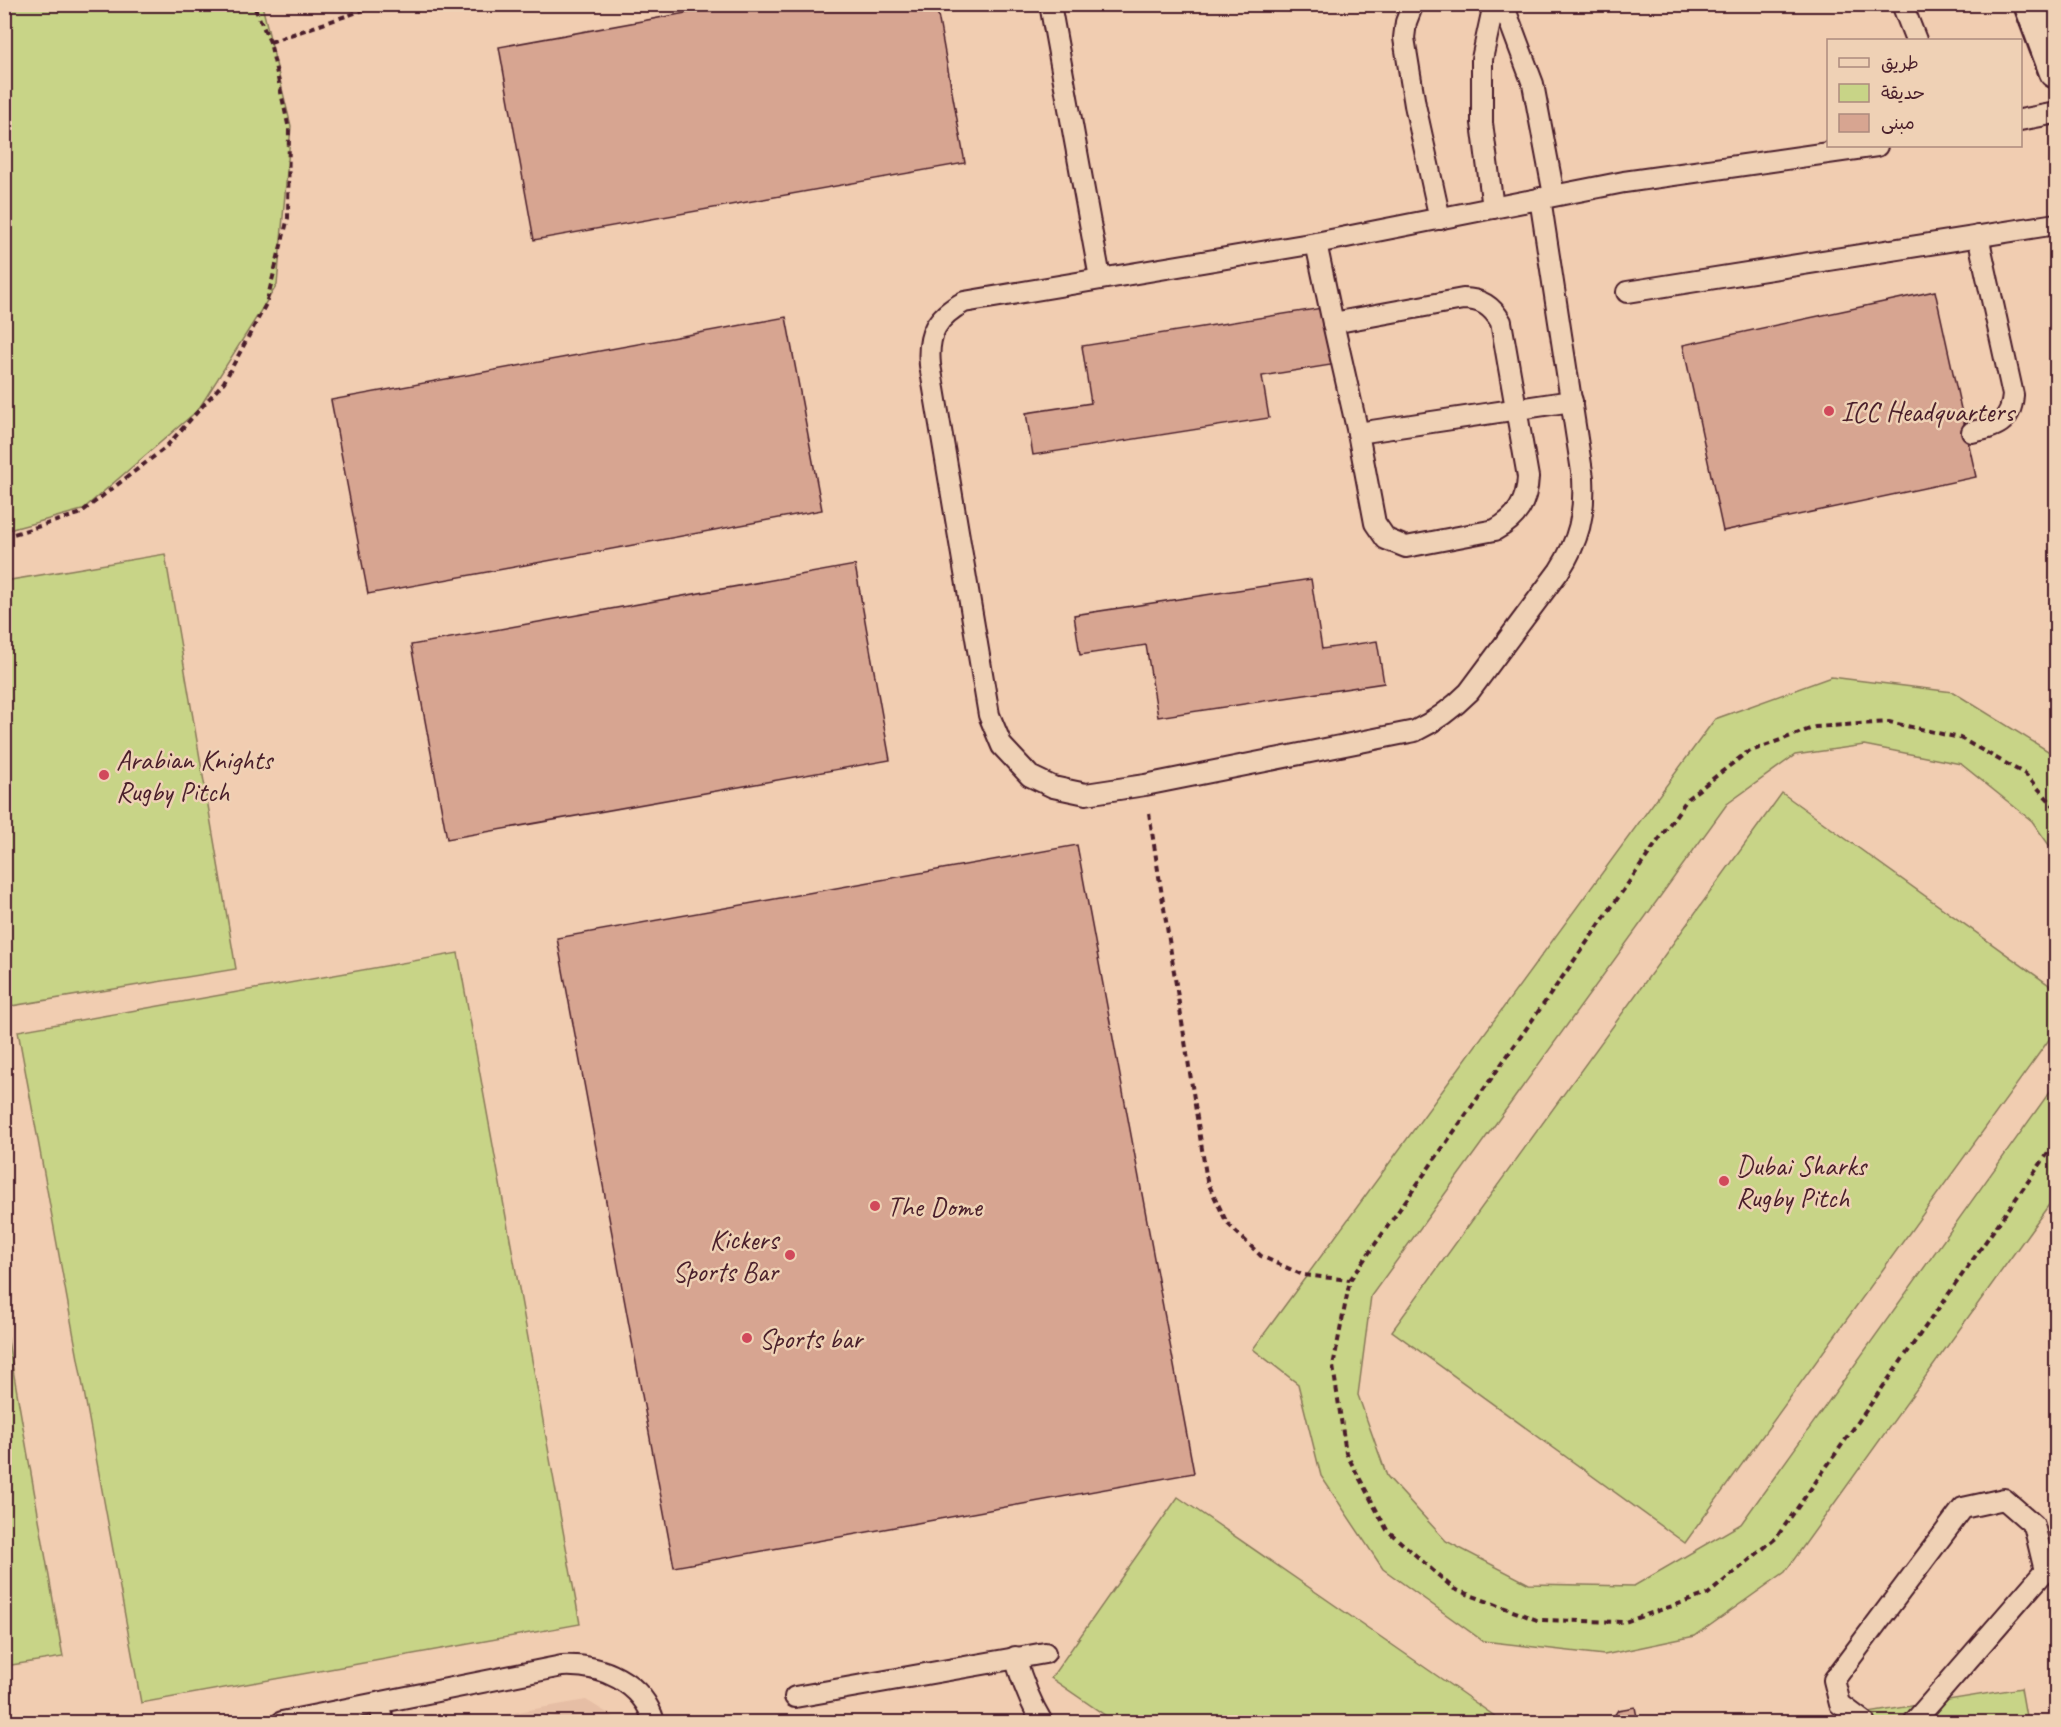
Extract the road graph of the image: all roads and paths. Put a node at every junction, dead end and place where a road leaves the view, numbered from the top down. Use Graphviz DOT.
graph roads {
  1 [pos="253,4"];
  2 [pos="381,4"];
  3 [pos="1050,4"];
  4 [pos="1413,4"];
  5 [pos="1494,4"];
  6 [pos="1503,4"];
  7 [pos="1902,4"];
  8 [pos="2031,4"];
  9 [pos="1916,39"];
  10 [pos="270,42"];
  11 [pos="2056,71"];
  12 [pos="2056,113"];
  13 [pos="2022,120"];
  14 [pos="1870,147"];
  15 [pos="1547,197"];
  16 [pos="1493,208"];
  17 [pos="1440,219"];
  18 [pos="2056,224"];
  19 [pos="1978,236"];
  20 [pos="1316,243"];
  21 [pos="1100,278"];
  22 [pos="1627,292"];
  23 [pos="1333,322"];
  24 [pos="1572,401"];
  25 [pos="1516,410"];
  26 [pos="1972,432"];
  27 [pos="1358,433"];
  28 [pos="4,537"];
  29 [pos="1145,785"];
  30 [pos="2056,808"];
  31 [pos="2056,1142"];
  32 [pos="1350,1280"];
  33 [pos="2051,1569"];
  34 [pos="1045,1653"];
  35 [pos="1015,1657"];
  36 [pos="795,1697"];
  37 [pos="381,1713"];
  38 [pos="282,1722"];
  39 [pos="654,1722"];
  40 [pos="1042,1722"];
  41 [pos="1864,1722"];
  42 [pos="1914,1722"];
  1 -- 10 [label="path"];
  2 -- 10 [label="path"];
  3 -- 21 [label="lane"];
  4 -- 17 [label="lane"];
  5 -- 16 [label="lane"];
  6 -- 15 [label="lane"];
  7 -- 9 [label="lane"];
  8 -- 11 [label="street"];
  10 -- 28 [label="path"];
  12 -- 13 [label="lane"];
  14 -- 15 [label="lane"];
  15 -- 16 [label="lane"];
  15 -- 24 [label="lane"];
  16 -- 17 [label="lane"];
  17 -- 20 [label="lane"];
  18 -- 19 [label="lane"];
  19 -- 22 [label="lane"];
  19 -- 26 [label="lane"];
  20 -- 21 [label="lane"];
  20 -- 23 [label="lane"];
  21 -- 29 [label="lane"];
  23 -- 25 [label="lane"];
  23 -- 27 [label="lane"];
  24 -- 25 [label="lane"];
  24 -- 29 [label="lane"];
  25 -- 27 [label="lane"];
  25 -- 27 [label="lane"];
  29 -- 32 [label="path"];
  30 -- 32 [label="path"];
  31 -- 32 [label="path"];
  33 -- 41 [label="lane"];
  33 -- 42 [label="lane"];
  34 -- 35 [label="lane"];
  35 -- 36 [label="lane"];
  35 -- 40 [label="lane"];
  37 -- 38 [label="lane"];
  37 -- 39 [label="lane"];
}
